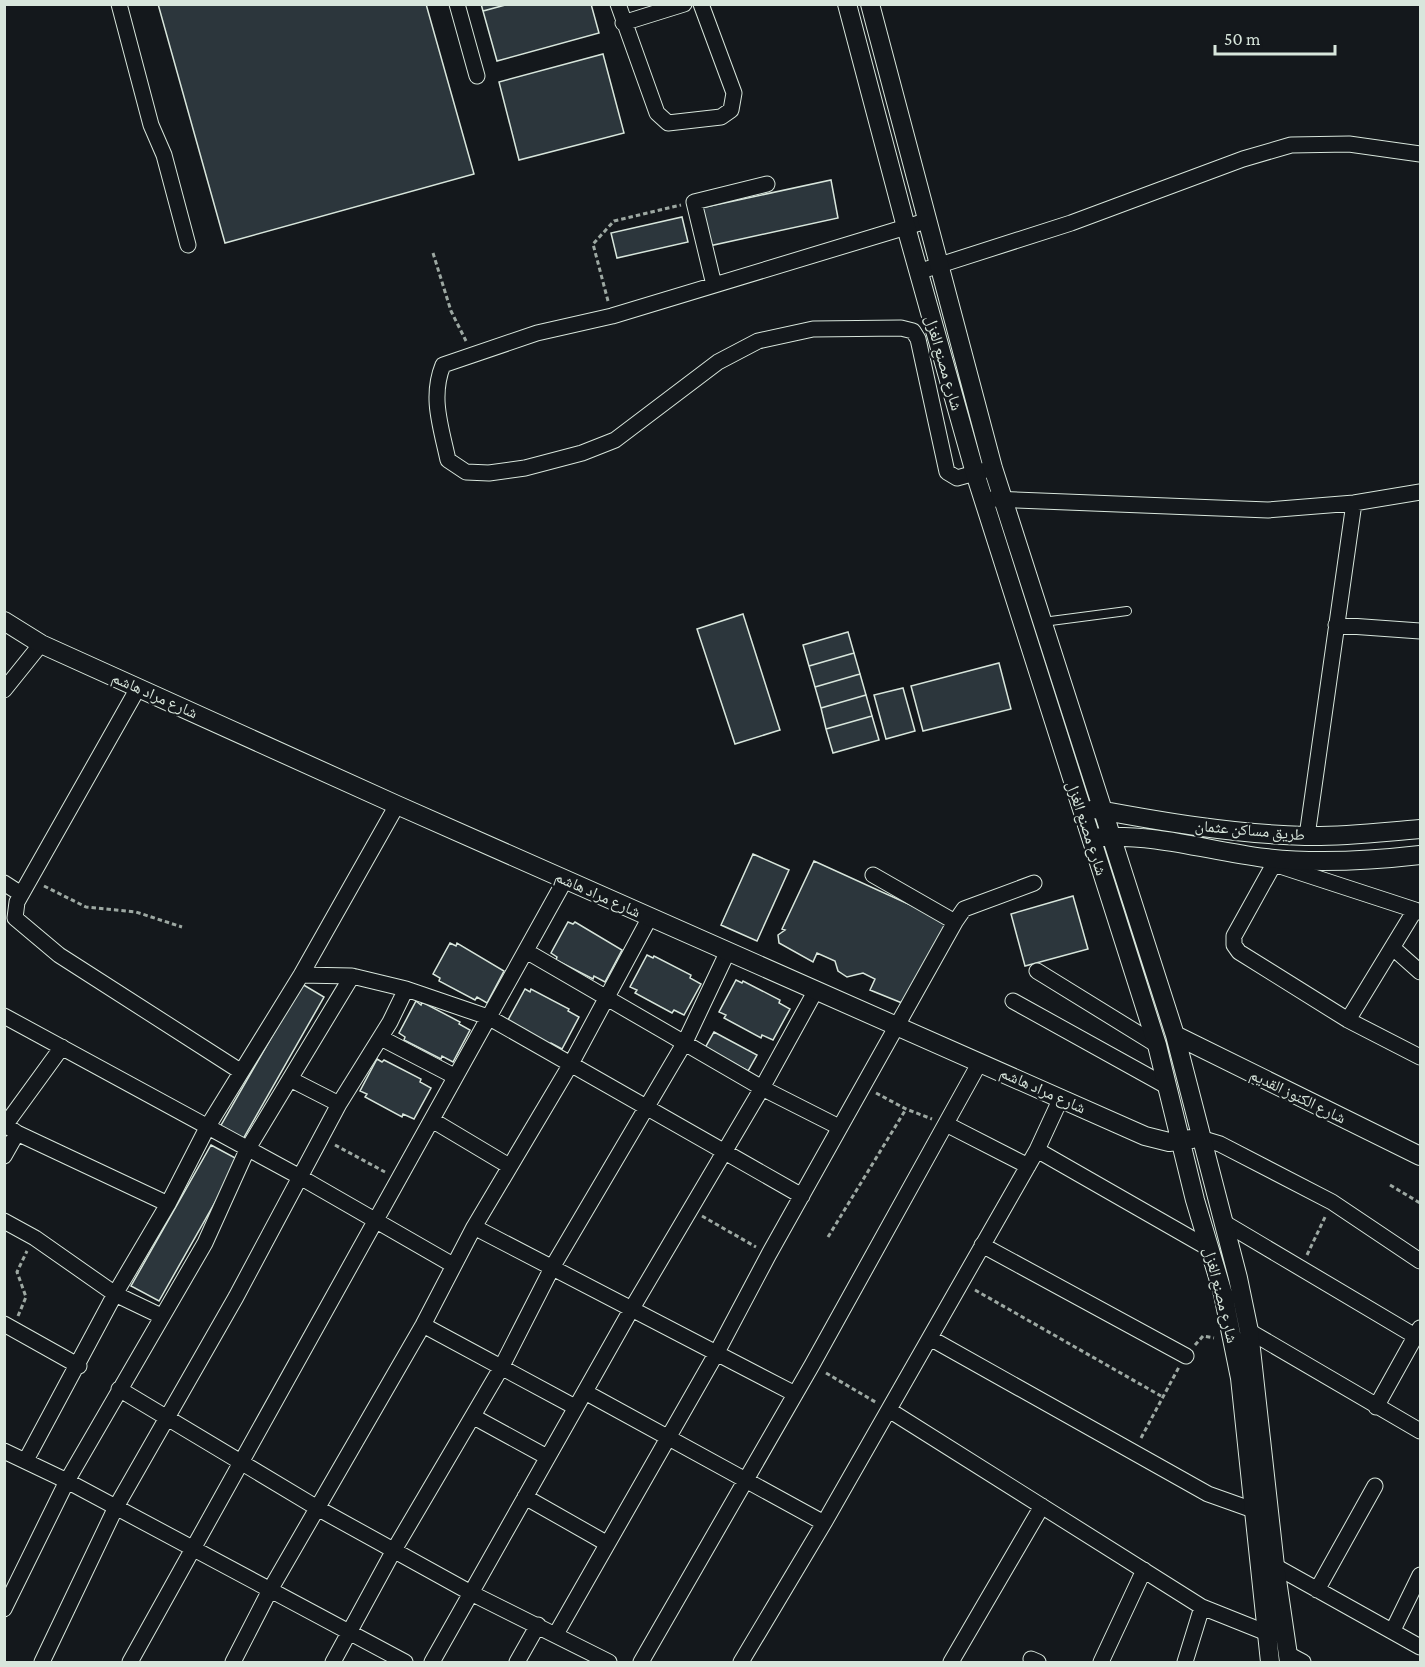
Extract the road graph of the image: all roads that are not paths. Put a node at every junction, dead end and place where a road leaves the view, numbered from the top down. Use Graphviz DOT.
graph roads {
  1 [pos="118,4"];
  2 [pos="457,4"];
  3 [pos="618,4"];
  4 [pos="684,4"];
  5 [pos="700,4"];
  6 [pos="847,4"];
  7 [pos="870,4"];
  8 [pos="623,23"];
  9 [pos="477,76"];
  10 [pos="1420,154"];
  11 [pos="767,184"];
  12 [pos="926,221"];
  13 [pos="906,227"];
  14 [pos="188,245"];
  15 [pos="938,266"];
  16 [pos="918,272"];
  17 [pos="714,285"];
  18 [pos="993,468"];
  19 [pos="975,473"];
  20 [pos="1420,492"];
  21 [pos="983,498"];
  22 [pos="1003,499"];
  23 [pos="1354,503"];
  24 [pos="1127,611"];
  25 [pos="4,621"];
  26 [pos="1043,622"];
  27 [pos="1022,625"];
  28 [pos="1336,625"];
  29 [pos="1420,631"];
  30 [pos="41,644"];
  31 [pos="138,688"];
  32 [pos="4,690"];
  33 [pos="397,805"];
  34 [pos="1081,807"];
  35 [pos="1105,811"];
  36 [pos="1148,828"];
  37 [pos="1420,829"];
  38 [pos="1113,836"];
  39 [pos="1307,836"];
  40 [pos="1090,838"];
  41 [pos="1420,855"];
  42 [pos="1275,861"];
  43 [pos="873,875"];
  44 [pos="565,880"];
  45 [pos="1034,882"];
  46 [pos="4,883"];
  47 [pos="21,894"];
  48 [pos="1418,911"];
  49 [pos="650,917"];
  50 [pos="955,922"];
  51 [pos="1393,948"];
  52 [pos="526,951"];
  53 [pos="728,951"];
  54 [pos="1037,971"];
  55 [pos="1420,972"];
  56 [pos="302,975"];
  57 [pos="352,976"];
  58 [pos="406,989"];
  59 [pos="816,990"];
  60 [pos="607,997"];
  61 [pos="1013,1001"];
  62 [pos="4,1016"];
  63 [pos="488,1017"];
  64 [pos="1348,1020"];
  65 [pos="897,1026"];
  66 [pos="1174,1035"];
  67 [pos="381,1038"];
  68 [pos="685,1042"];
  69 [pos="1157,1045"];
  70 [pos="62,1047"];
  71 [pos="1420,1057"];
  72 [pos="572,1062"];
  73 [pos="980,1062"];
  74 [pos="240,1071"];
  75 [pos="454,1076"];
  76 [pos="290,1079"];
  77 [pos="1168,1086"];
  78 [pos="762,1088"];
  79 [pos="1061,1098"];
  80 [pos="339,1104"];
  81 [pos="648,1107"];
  82 [pos="432,1120"];
  83 [pos="946,1124"];
  84 [pos="208,1126"];
  85 [pos="9,1127"];
  86 [pos="839,1127"];
  87 [pos="1200,1138"];
  88 [pos="1181,1141"];
  89 [pos="247,1150"];
  90 [pos="1037,1150"];
  91 [pos="724,1151"];
  92 [pos="4,1156"];
  93 [pos="1420,1156"];
  94 [pos="509,1166"];
  95 [pos="1028,1166"];
  96 [pos="300,1177"];
  97 [pos="802,1196"];
  98 [pos="168,1204"];
  99 [pos="4,1221"];
  100 [pos="377,1222"];
  101 [pos="1222,1222"];
  102 [pos="474,1227"];
  103 [pos="982,1245"];
  104 [pos="1210,1249"];
  105 [pos="1420,1261"];
  106 [pos="453,1265"];
  107 [pos="553,1266"];
  108 [pos="115,1294"];
  109 [pos="631,1310"];
  110 [pos="161,1316"];
  111 [pos="423,1325"];
  112 [pos="9,1326"];
  113 [pos="1418,1332"];
  114 [pos="1242,1336"];
  115 [pos="930,1338"];
  116 [pos="716,1354"];
  117 [pos="1186,1356"];
  118 [pos="79,1366"];
  119 [pos="501,1368"];
  120 [pos="119,1389"];
  121 [pos="585,1392"];
  122 [pos="795,1394"];
  123 [pos="575,1407"];
  124 [pos="1376,1407"];
  125 [pos="889,1410"];
  126 [pos="166,1417"];
  127 [pos="474,1417"];
  128 [pos="1420,1431"];
  129 [pos="667,1438"];
  130 [pos="4,1451"];
  131 [pos="547,1457"];
  132 [pos="26,1460"];
  133 [pos="241,1465"];
  134 [pos="67,1481"];
  135 [pos="746,1482"];
  136 [pos="1375,1486"];
  137 [pos="525,1497"];
  138 [pos="1042,1506"];
  139 [pos="116,1507"];
  140 [pos="319,1509"];
  141 [pos="1253,1510"];
  142 [pos="825,1523"];
  143 [pos="606,1543"];
  144 [pos="192,1548"];
  145 [pos="394,1550"];
  146 [pos="1275,1566"];
  147 [pos="1144,1570"];
  148 [pos="1420,1575"];
  149 [pos="270,1590"];
  150 [pos="1317,1590"];
  151 [pos="471,1593"];
  152 [pos="1202,1607"];
  153 [pos="4,1609"];
  154 [pos="538,1625"];
  155 [pos="1393,1630"];
  156 [pos="350,1631"];
  157 [pos="1267,1633"];
  158 [pos="555,1634"];
  159 [pos="1420,1647"];
  160 [pos="1294,1660"];
  161 [pos="42,1662"];
  162 [pos="130,1662"];
  163 [pos="233,1662"];
  164 [pos="333,1662"];
  165 [pos="405,1662"];
  166 [pos="432,1662"];
  167 [pos="517,1662"];
  168 [pos="609,1662"];
  169 [pos="641,1662"];
  170 [pos="741,1662"];
  171 [pos="951,1662"];
  172 [pos="1101,1662"];
  173 [pos="1185,1662"];
  174 [pos="1270,1662"];
  1 -- 14 [label="street"];
  2 -- 9 [label="street"];
  3 -- 8 [label="street"];
  4 -- 8 [label="street"];
  5 -- 8 [label="street"];
  6 -- 13 [label="street, شارع مصنع الغزل"];
  7 -- 12 [label="street, شارع مصنع الغزل"];
  10 -- 15 [label="street"];
  11 -- 17 [label="street"];
  12 -- 13 [label="street"];
  12 -- 15 [label="street, شارع مصنع الغزل"];
  13 -- 16 [label="street, شارع مصنع الغزل"];
  13 -- 17 [label="street"];
  15 -- 16 [label="street"];
  15 -- 18 [label="street, شارع مصنع الغزل"];
  16 -- 19 [label="street, شارع مصنع الغزل"];
  17 -- 19 [label="street"];
  18 -- 19 [label="street"];
  18 -- 22 [label="street, شارع مصنع الغزل"];
  19 -- 21 [label="street, شارع مصنع الغزل"];
  20 -- 23 [label="street"];
  21 -- 22 [label="street"];
  21 -- 27 [label="street, شارع مصنع الغزل"];
  22 -- 23 [label="street"];
  22 -- 26 [label="street, شارع مصنع الغزل"];
  23 -- 28 [label="street"];
  24 -- 26 [label="lane"];
  25 -- 30 [label="street, شارع مراد هاشم"];
  26 -- 27 [label="street"];
  26 -- 35 [label="street, شارع مصنع الغزل"];
  27 -- 34 [label="street, شارع مصنع الغزل"];
  28 -- 29 [label="street"];
  28 -- 39 [label="street"];
  30 -- 31 [label="street, شارع مراد هاشم"];
  30 -- 32 [label="street"];
  31 -- 33 [label="street, شارع مراد هاشم"];
  31 -- 47 [label="street"];
  33 -- 44 [label="street, شارع مراد هاشم"];
  33 -- 56 [label="street"];
  34 -- 35 [label="street, طريق مساكن عثمان"];
  34 -- 40 [label="street, شارع مصنع الغزل"];
  35 -- 36 [label="street, طريق مساكن عثمان"];
  35 -- 38 [label="street, شارع مصنع الغزل"];
  36 -- 38 [label="street, طريق مساكن عثمان"];
  36 -- 39 [label="street, طريق مساكن عثمان"];
  36 -- 42 [label="street, طريق مساكن عثمان"];
  37 -- 39 [label="street, طريق مساكن عثمان"];
  38 -- 40 [label="street, طريق مساكن عثمان"];
  38 -- 66 [label="street, شارع مصنع الغزل"];
  40 -- 69 [label="street, شارع مصنع الغزل"];
  41 -- 42 [label="street, طريق مساكن عثمان"];
  42 -- 48 [label="street"];
  42 -- 64 [label="street"];
  43 -- 50 [label="street"];
  44 -- 49 [label="street, شارع مراد هاشم"];
  44 -- 52 [label="street"];
  45 -- 50 [label="street"];
  46 -- 47 [label="street"];
  47 -- 74 [label="street"];
  48 -- 51 [label="street"];
  49 -- 53 [label="street, شارع مراد هاشم"];
  49 -- 60 [label="street"];
  50 -- 65 [label="street"];
  51 -- 55 [label="street"];
  51 -- 64 [label="street"];
  52 -- 60 [label="street"];
  52 -- 63 [label="street"];
  53 -- 59 [label="street, شارع مراد هاشم"];
  53 -- 68 [label="street"];
  54 -- 69 [label="street"];
  56 -- 57 [label="street"];
  56 -- 74 [label="street"];
  57 -- 58 [label="street"];
  57 -- 76 [label="street"];
  58 -- 63 [label="street"];
  58 -- 67 [label="street"];
  59 -- 65 [label="street, شارع مراد هاشم"];
  59 -- 78 [label="street"];
  60 -- 68 [label="street"];
  60 -- 72 [label="street"];
  61 -- 77 [label="street"];
  62 -- 70 [label="street"];
  63 -- 72 [label="street"];
  63 -- 75 [label="street"];
  64 -- 71 [label="street"];
  65 -- 73 [label="street, شارع مراد هاشم"];
  65 -- 86 [label="street"];
  66 -- 87 [label="street, شارع مصنع الغزل"];
  66 -- 93 [label="street, شارع الكنوز القديم"];
  67 -- 75 [label="street"];
  67 -- 80 [label="street"];
  68 -- 78 [label="street"];
  68 -- 81 [label="street"];
  69 -- 77 [label="street, شارع مصنع الغزل"];
  70 -- 84 [label="street"];
  70 -- 85 [label="street"];
  72 -- 81 [label="street"];
  72 -- 94 [label="street"];
  73 -- 79 [label="street, شارع مراد هاشم"];
  73 -- 83 [label="street"];
  74 -- 84 [label="street"];
  75 -- 82 [label="street"];
  76 -- 80 [label="street"];
  76 -- 89 [label="street"];
  77 -- 88 [label="street, شارع مصنع الغزل"];
  78 -- 86 [label="street"];
  78 -- 91 [label="street"];
  79 -- 88 [label="street, شارع مراد هاشم"];
  79 -- 90 [label="street"];
  80 -- 96 [label="street"];
  81 -- 91 [label="street"];
  81 -- 107 [label="street"];
  82 -- 94 [label="street"];
  82 -- 100 [label="street"];
  83 -- 95 [label="street"];
  83 -- 122 [label="street"];
  84 -- 89 [label="street"];
  84 -- 98 [label="street"];
  85 -- 92 [label="street"];
  85 -- 98 [label="street"];
  86 -- 97 [label="street"];
  87 -- 88 [label="street, شارع مراد هاشم"];
  87 -- 101 [label="street, شارع مصنع الغزل"];
  87 -- 105 [label="street"];
  88 -- 104 [label="street, شارع مصنع الغزل"];
  89 -- 96 [label="street"];
  89 -- 110 [label="street"];
  90 -- 95 [label="street"];
  90 -- 104 [label="street"];
  91 -- 97 [label="street"];
  91 -- 109 [label="street"];
  94 -- 102 [label="street"];
  95 -- 103 [label="street"];
  96 -- 100 [label="street"];
  96 -- 126 [label="street"];
  97 -- 116 [label="street"];
  98 -- 108 [label="street"];
  99 -- 108 [label="street"];
  100 -- 106 [label="street"];
  100 -- 133 [label="street"];
  101 -- 113 [label="street"];
  101 -- 114 [label="street, شارع مصنع الغزل"];
  102 -- 106 [label="street"];
  102 -- 107 [label="street"];
  103 -- 115 [label="street"];
  103 -- 117 [label="street"];
  104 -- 114 [label="street, شارع مصنع الغزل"];
  106 -- 111 [label="street"];
  107 -- 109 [label="street"];
  107 -- 119 [label="street"];
  108 -- 110 [label="street"];
  108 -- 118 [label="street"];
  109 -- 116 [label="street"];
  109 -- 121 [label="street"];
  110 -- 120 [label="street"];
  111 -- 119 [label="street"];
  111 -- 140 [label="street"];
  112 -- 118 [label="street"];
  113 -- 124 [label="street"];
  114 -- 124 [label="street"];
  114 -- 141 [label="street, شارع مصنع الغزل"];
  114 -- 146 [label="street, شارع مصنع الغزل"];
  115 -- 125 [label="street"];
  115 -- 141 [label="street"];
  116 -- 122 [label="street"];
  116 -- 129 [label="street"];
  118 -- 132 [label="street"];
  119 -- 123 [label="street"];
  119 -- 127 [label="street"];
  120 -- 126 [label="street"];
  120 -- 134 [label="street"];
  121 -- 123 [label="street"];
  121 -- 129 [label="street"];
  122 -- 135 [label="street"];
  123 -- 131 [label="street"];
  124 -- 128 [label="street"];
  125 -- 138 [label="street"];
  125 -- 142 [label="street"];
  126 -- 133 [label="street"];
  126 -- 139 [label="street"];
  127 -- 131 [label="street"];
  127 -- 145 [label="street"];
  129 -- 135 [label="street"];
  129 -- 143 [label="street"];
  130 -- 132 [label="street"];
  131 -- 137 [label="street"];
  132 -- 134 [label="street"];
  133 -- 140 [label="street"];
  133 -- 144 [label="street"];
  134 -- 139 [label="street"];
  134 -- 153 [label="street"];
  135 -- 142 [label="street"];
  135 -- 169 [label="street"];
  136 -- 150 [label="street"];
  137 -- 143 [label="street"];
  137 -- 151 [label="street"];
  138 -- 147 [label="street"];
  138 -- 171 [label="street"];
  139 -- 144 [label="street"];
  139 -- 161 [label="street"];
  140 -- 145 [label="street"];
  140 -- 149 [label="street"];
  141 -- 157 [label="street, شارع مصنع الغزل"];
  142 -- 170 [label="street"];
  143 -- 158 [label="street"];
  144 -- 149 [label="street"];
  144 -- 162 [label="street"];
  145 -- 151 [label="street"];
  145 -- 156 [label="street"];
  146 -- 150 [label="street"];
  146 -- 160 [label="street, شارع مصنع الغزل"];
  147 -- 152 [label="street"];
  147 -- 172 [label="street"];
  148 -- 155 [label="street"];
  149 -- 156 [label="street"];
  149 -- 163 [label="street"];
  150 -- 155 [label="street"];
  151 -- 154 [label="street"];
  151 -- 166 [label="street"];
  152 -- 157 [label="street"];
  152 -- 173 [label="street"];
  154 -- 158 [label="street"];
  154 -- 167 [label="street"];
  155 -- 159 [label="street"];
  156 -- 164 [label="street"];
  156 -- 165 [label="street"];
  157 -- 174 [label="street, شارع مصنع الغزل"];
  158 -- 168 [label="street"];
}
